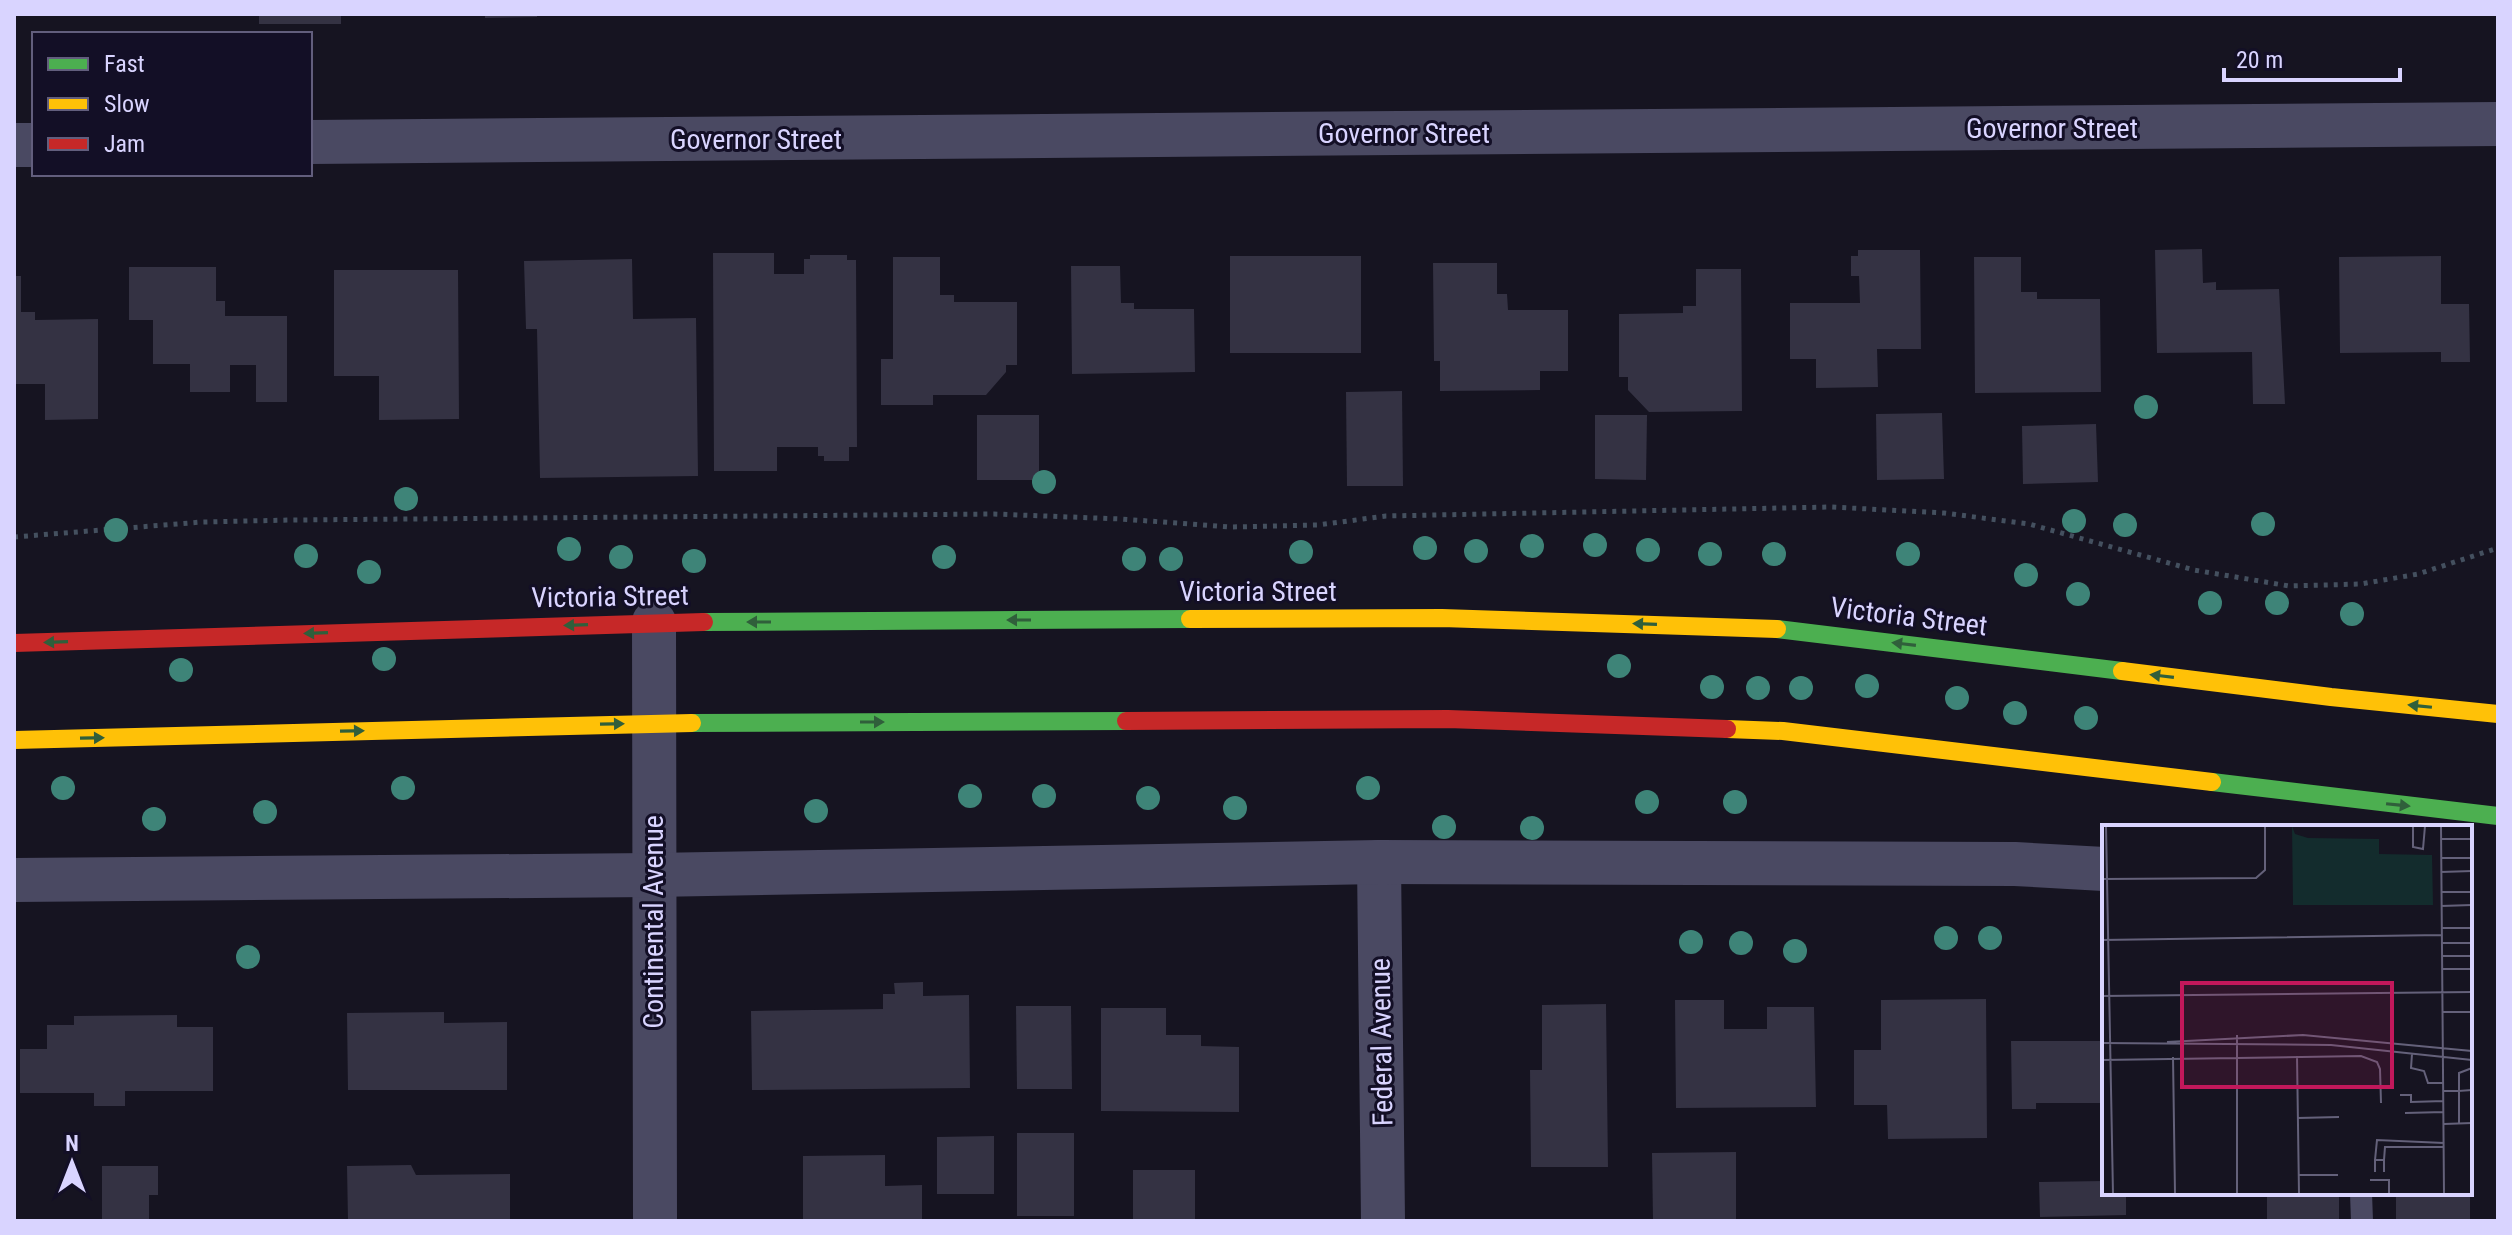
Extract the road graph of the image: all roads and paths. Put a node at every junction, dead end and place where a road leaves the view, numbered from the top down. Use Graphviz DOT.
graph roads {
  1 [pos="2498,124"];
  2 [pos="312,142"];
  3 [pos="14,537"];
  4 [pos="2498,548"];
  5 [pos="654,622"];
  6 [pos="14,643"];
  7 [pos="2498,714"];
  8 [pos="653,723"];
  9 [pos="14,740"];
  10 [pos="2498,816"];
  11 [pos="1379,862"];
  12 [pos="2102,869"];
  13 [pos="653,875"];
  14 [pos="14,880"];
  15 [pos="2361,1195"];
  16 [pos="655,1221"];
  17 [pos="1383,1221"];
  18 [pos="2362,1221"];
  1 -- 2 [label="street, Governor Street"];
  3 -- 4 [label="path"];
  5 -- 6 [label="main road, Victoria Street, one-way"];
  7 -- 5 [label="main road, Victoria Street, one-way"];
  5 -- 8 [label="street, Continental Avenue"];
  9 -- 8 [label="main road, one-way"];
  8 -- 10 [label="main road, one-way"];
  8 -- 13 [label="street, Continental Avenue"];
  11 -- 12 [label="street"];
  11 -- 13 [label="street"];
  11 -- 17 [label="street, Federal Avenue"];
  13 -- 14 [label="street"];
  13 -- 16 [label="street, Continental Avenue"];
  15 -- 18 [label="lane"];
}
